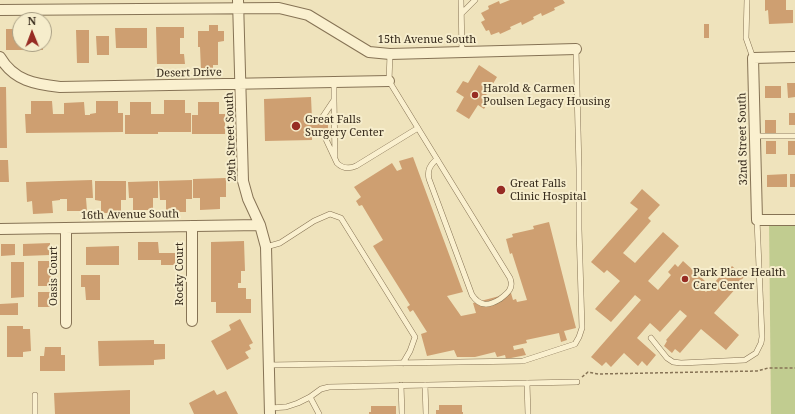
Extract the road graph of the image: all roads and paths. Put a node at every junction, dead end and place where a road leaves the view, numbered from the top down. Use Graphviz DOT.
graph roads {
  1 [pos="462,0"];
  2 [pos="476,0"];
  3 [pos="747,0"];
  4 [pos="239,4"];
  5 [pos="65,5"];
  6 [pos="0,10"];
  7 [pos="462,13"];
  8 [pos="576,50"];
  9 [pos="462,53"];
  10 [pos="390,54"];
  11 [pos="0,57"];
  12 [pos="795,57"];
  13 [pos="753,58"];
  14 [pos="390,81"];
  15 [pos="334,83"];
  16 [pos="241,84"];
  17 [pos="334,100"];
  18 [pos="322,118"];
  19 [pos="418,128"];
  20 [pos="322,133"];
  21 [pos="755,136"];
  22 [pos="795,136"];
  23 [pos="335,159"];
  24 [pos="437,159"];
  25 [pos="757,220"];
  26 [pos="795,220"];
  27 [pos="260,225"];
  28 [pos="192,226"];
  29 [pos="66,228"];
  30 [pos="0,229"];
  31 [pos="266,247"];
  32 [pos="192,322"];
  33 [pos="66,323"];
  34 [pos="651,338"];
  35 [pos="403,363"];
  36 [pos="269,365"];
  37 [pos="795,368"];
  38 [pos="577,382"];
  39 [pos="527,383"];
  40 [pos="401,385"];
  41 [pos="425,385"];
  42 [pos="35,394"];
  43 [pos="310,397"];
  44 [pos="270,411"];
  45 [pos="35,414"];
  46 [pos="319,414"];
  47 [pos="402,414"];
  48 [pos="426,414"];
  49 [pos="528,414"];
  1 -- 7 [label="lane"];
  2 -- 7 [label="lane"];
  3 -- 13 [label="lane"];
  4 -- 5 [label="street, 15th Avenue South"];
  4 -- 10 [label="street, 15th Avenue South"];
  4 -- 16 [label="street, 29th Street South"];
  5 -- 6 [label="street, 15th Avenue South"];
  7 -- 9 [label="lane"];
  8 -- 9 [label="street, 15th Avenue South"];
  8 -- 35 [label="lane"];
  9 -- 10 [label="street, 15th Avenue South"];
  10 -- 14 [label="lane"];
  11 -- 16 [label="street, Desert Drive"];
  12 -- 13 [label="street"];
  13 -- 21 [label="street, 32nd Street South"];
  14 -- 15 [label="street, Desert Drive"];
  14 -- 19 [label="lane"];
  15 -- 16 [label="street, Desert Drive"];
  15 -- 17 [label="lane"];
  16 -- 27 [label="street, 29th Street South"];
  17 -- 18 [label="lane"];
  17 -- 23 [label="lane"];
  19 -- 23 [label="lane"];
  19 -- 24 [label="lane"];
  20 -- 23 [label="lane"];
  21 -- 22 [label="lane"];
  21 -- 25 [label="street, 32nd Street South"];
  24 -- 24 [label="lane"];
  25 -- 26 [label="street"];
  25 -- 34 [label="lane"];
  27 -- 28 [label="street, 16th Avenue South"];
  27 -- 31 [label="street, 29th Street South"];
  28 -- 29 [label="street, 16th Avenue South"];
  28 -- 32 [label="street, Rocky Court"];
  29 -- 30 [label="street, 16th Avenue South"];
  29 -- 33 [label="street, Oasis Court"];
  31 -- 35 [label="lane"];
  31 -- 36 [label="street, 29th Street South"];
  35 -- 36 [label="lane"];
  36 -- 44 [label="street, 29th Street South"];
  37 -- 38 [label="path"];
  38 -- 39 [label="lane"];
  39 -- 41 [label="lane"];
  39 -- 49 [label="lane"];
  40 -- 41 [label="lane"];
  40 -- 43 [label="lane"];
  40 -- 47 [label="lane"];
  41 -- 48 [label="lane"];
  42 -- 45 [label="lane"];
  43 -- 44 [label="lane"];
  43 -- 46 [label="lane"];
}
